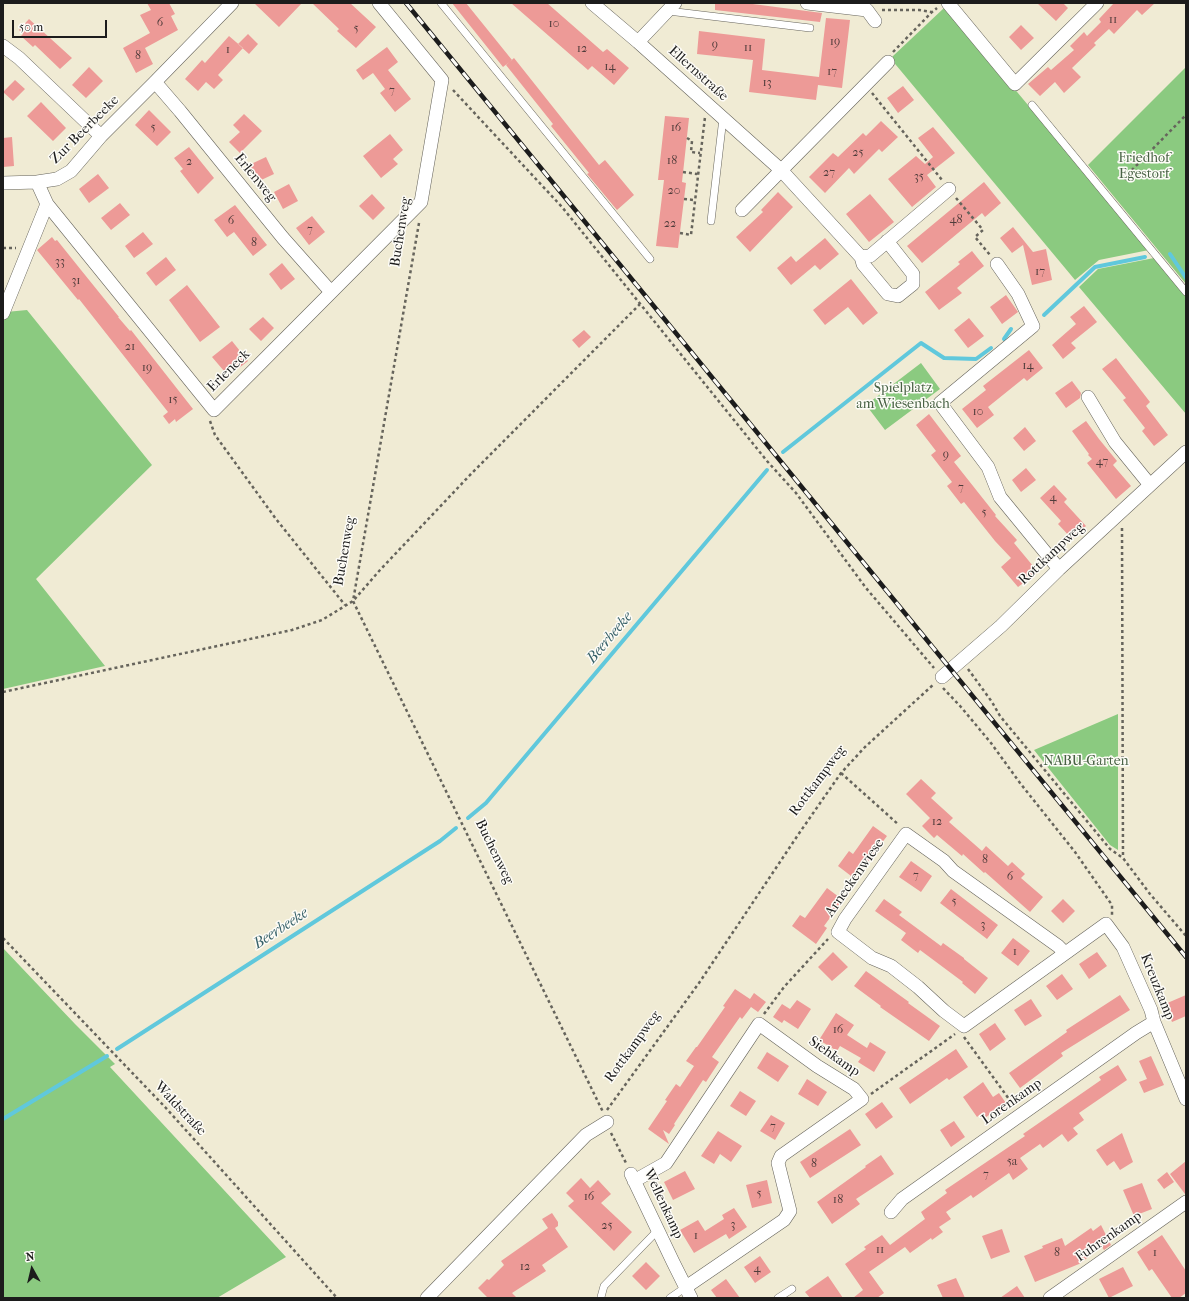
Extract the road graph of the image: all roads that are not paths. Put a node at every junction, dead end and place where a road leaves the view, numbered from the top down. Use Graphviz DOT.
graph roads {
  1 [pos="232,3"];
  2 [pos="379,3"];
  3 [pos="441,3"];
  4 [pos="592,3"];
  5 [pos="807,3"];
  6 [pos="1096,3"];
  7 [pos="943,5"];
  8 [pos="672,7"];
  9 [pos="875,21"];
  10 [pos="810,28"];
  11 [pos="638,42"];
  12 [pos="3,46"];
  13 [pos="888,62"];
  14 [pos="155,82"];
  15 [pos="1032,105"];
  16 [pos="723,118"];
  17 [pos="101,136"];
  18 [pos="781,170"];
  19 [pos="37,182"];
  20 [pos="3,184"];
  21 [pos="949,189"];
  22 [pos="422,202"];
  23 [pos="47,204"];
  24 [pos="742,210"];
  25 [pos="711,221"];
  26 [pos="887,241"];
  27 [pos="861,257"];
  28 [pos="650,259"];
  29 [pos="997,264"];
  30 [pos="330,292"];
  31 [pos="1186,292"];
  32 [pos="3,313"];
  33 [pos="1088,397"];
  34 [pos="1186,452"];
  35 [pos="1150,485"];
  36 [pos="1059,569"];
  37 [pos="939,680"];
  38 [pos="1065,953"];
  39 [pos="1154,1022"];
  40 [pos="1186,1099"];
  41 [pos="606,1118"];
  42 [pos="633,1178"];
  43 [pos="1186,1202"];
  44 [pos="891,1212"];
  45 [pos="658,1230"];
  46 [pos="792,1289"];
  47 [pos="689,1293"];
  48 [pos="601,1297"];
  49 [pos="427,1298"];
  50 [pos="670,1298"];
  51 [pos="778,1298"];
  52 [pos="1050,1298"];
  1 -- 14 [label="street, Zur Beerbeeke"];
  2 -- 22 [label="street, Buchenweg"];
  3 -- 28 [label="lane"];
  4 -- 11 [label="street, Ellernstraße"];
  5 -- 9 [label="street"];
  6 -- 7 [label="street"];
  8 -- 10 [label="lane"];
  8 -- 11 [label="street"];
  11 -- 16 [label="street, Ellernstraße"];
  12 -- 17 [label="street"];
  13 -- 18 [label="street"];
  14 -- 17 [label="street, Zur Beerbeeke"];
  14 -- 30 [label="street, Erlenweg"];
  15 -- 31 [label="lane"];
  16 -- 18 [label="street, Ellernstraße"];
  16 -- 25 [label="lane"];
  17 -- 19 [label="street, Zur Beerbeeke"];
  18 -- 24 [label="street"];
  18 -- 27 [label="street, Ellernstraße"];
  19 -- 20 [label="street, Zur Beerbeeke"];
  19 -- 23 [label="street"];
  21 -- 26 [label="street"];
  22 -- 30 [label="street, Erleneck"];
  23 -- 30 [label="street, Erleneck"];
  23 -- 32 [label="street"];
  26 -- 27 [label="street"];
  26 -- 27 [label="street, Ellernstraße"];
  29 -- 36 [label="street"];
  33 -- 35 [label="street"];
  34 -- 35 [label="street, Rottkampweg"];
  35 -- 36 [label="street, Rottkampweg"];
  36 -- 37 [label="street, Rottkampweg"];
  38 -- 38 [label="street, Arneckenwiese"];
  38 -- 39 [label="street, Kreuzkamp"];
  39 -- 40 [label="street, Kreuzkamp"];
  39 -- 44 [label="street, Lorenkamp"];
  41 -- 49 [label="street"];
  42 -- 45 [label="street, Wellenkamp"];
  42 -- 47 [label="street, Siehkamp"];
  43 -- 52 [label="street, Fuhrenkamp"];
  45 -- 47 [label="street, Wellenkamp"];
  45 -- 48 [label="lane"];
  46 -- 51 [label="lane"];
  47 -- 50 [label="lane"];
}
